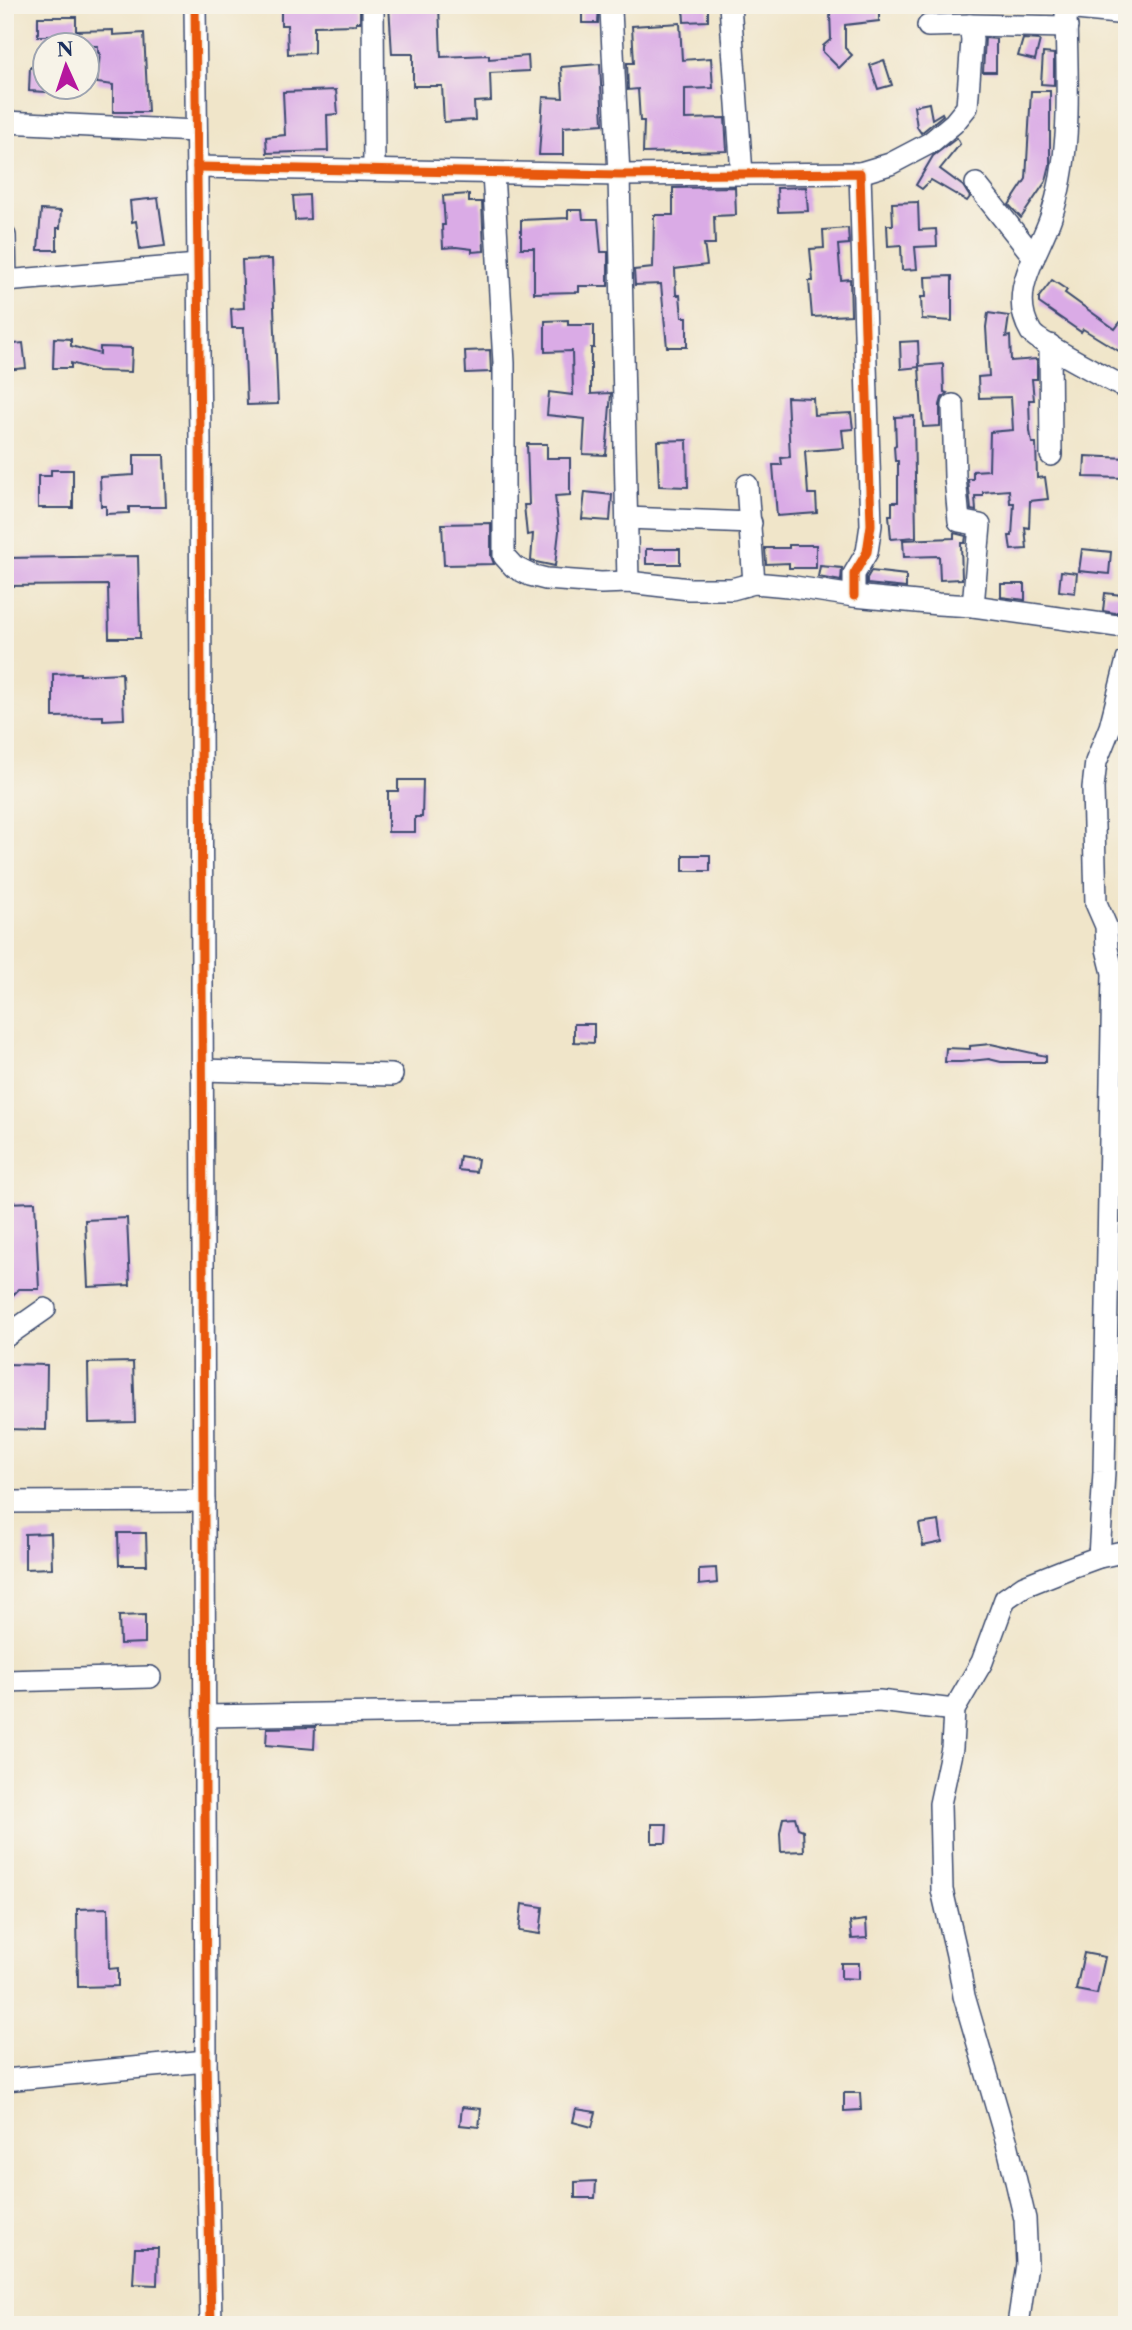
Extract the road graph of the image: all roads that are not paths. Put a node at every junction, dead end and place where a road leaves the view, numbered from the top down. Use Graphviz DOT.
graph roads {
  1 [pos="195,5"];
  2 [pos="373,5"];
  3 [pos="730,5"];
  4 [pos="611,10"];
  5 [pos="1067,13"];
  6 [pos="1127,14"];
  7 [pos="970,25"];
  8 [pos="928,26"];
  9 [pos="5,122"];
  10 [pos="196,131"];
  11 [pos="197,167"];
  12 [pos="374,170"];
  13 [pos="493,173"];
  14 [pos="860,173"];
  15 [pos="741,174"];
  16 [pos="619,175"];
  17 [pos="976,184"];
  18 [pos="5,236"];
  19 [pos="1034,257"];
  20 [pos="198,265"];
  21 [pos="6,281"];
  22 [pos="1050,345"];
  23 [pos="1127,389"];
  24 [pos="953,405"];
  25 [pos="1051,455"];
  26 [pos="747,485"];
  27 [pos="626,518"];
  28 [pos="751,523"];
  29 [pos="628,582"];
  30 [pos="754,583"];
  31 [pos="854,596"];
  32 [pos="973,606"];
  33 [pos="1123,629"];
  34 [pos="1127,660"];
  35 [pos="202,1070"];
  36 [pos="392,1075"];
  37 [pos="45,1309"];
  38 [pos="5,1337"];
  39 [pos="5,1502"];
  40 [pos="204,1502"];
  41 [pos="1127,1550"];
  42 [pos="1099,1557"];
  43 [pos="150,1677"];
  44 [pos="5,1681"];
  45 [pos="954,1710"];
  46 [pos="205,1716"];
  47 [pos="206,2061"];
  48 [pos="5,2080"];
  49 [pos="211,2325"];
  50 [pos="1018,2325"];
  1 -- 10 [label="street"];
  2 -- 12 [label="street"];
  3 -- 15 [label="street"];
  4 -- 16 [label="street"];
  5 -- 6 [label="street"];
  5 -- 7 [label="street"];
  5 -- 19 [label="street"];
  7 -- 8 [label="street"];
  7 -- 14 [label="street"];
  9 -- 10 [label="street"];
  10 -- 11 [label="street"];
  11 -- 12 [label="street"];
  11 -- 20 [label="street"];
  12 -- 13 [label="street"];
  13 -- 16 [label="street"];
  13 -- 29 [label="street"];
  14 -- 15 [label="street"];
  14 -- 31 [label="street"];
  15 -- 16 [label="street"];
  16 -- 27 [label="street"];
  17 -- 19 [label="street"];
  18 -- 21 [label="street"];
  19 -- 22 [label="street"];
  20 -- 21 [label="street"];
  20 -- 35 [label="street"];
  22 -- 23 [label="street"];
  22 -- 25 [label="street"];
  24 -- 32 [label="street"];
  26 -- 28 [label="street"];
  27 -- 28 [label="street"];
  27 -- 29 [label="street"];
  28 -- 30 [label="street"];
  29 -- 30 [label="street"];
  30 -- 31 [label="street"];
  31 -- 32 [label="street"];
  32 -- 33 [label="street"];
  34 -- 42 [label="street"];
  35 -- 36 [label="street"];
  35 -- 40 [label="street"];
  37 -- 38 [label="street"];
  39 -- 40 [label="street"];
  40 -- 46 [label="street"];
  41 -- 42 [label="street"];
  42 -- 45 [label="street"];
  43 -- 44 [label="street"];
  45 -- 46 [label="street"];
  45 -- 50 [label="street"];
  46 -- 47 [label="street"];
  47 -- 48 [label="street"];
  47 -- 49 [label="street"];
}
